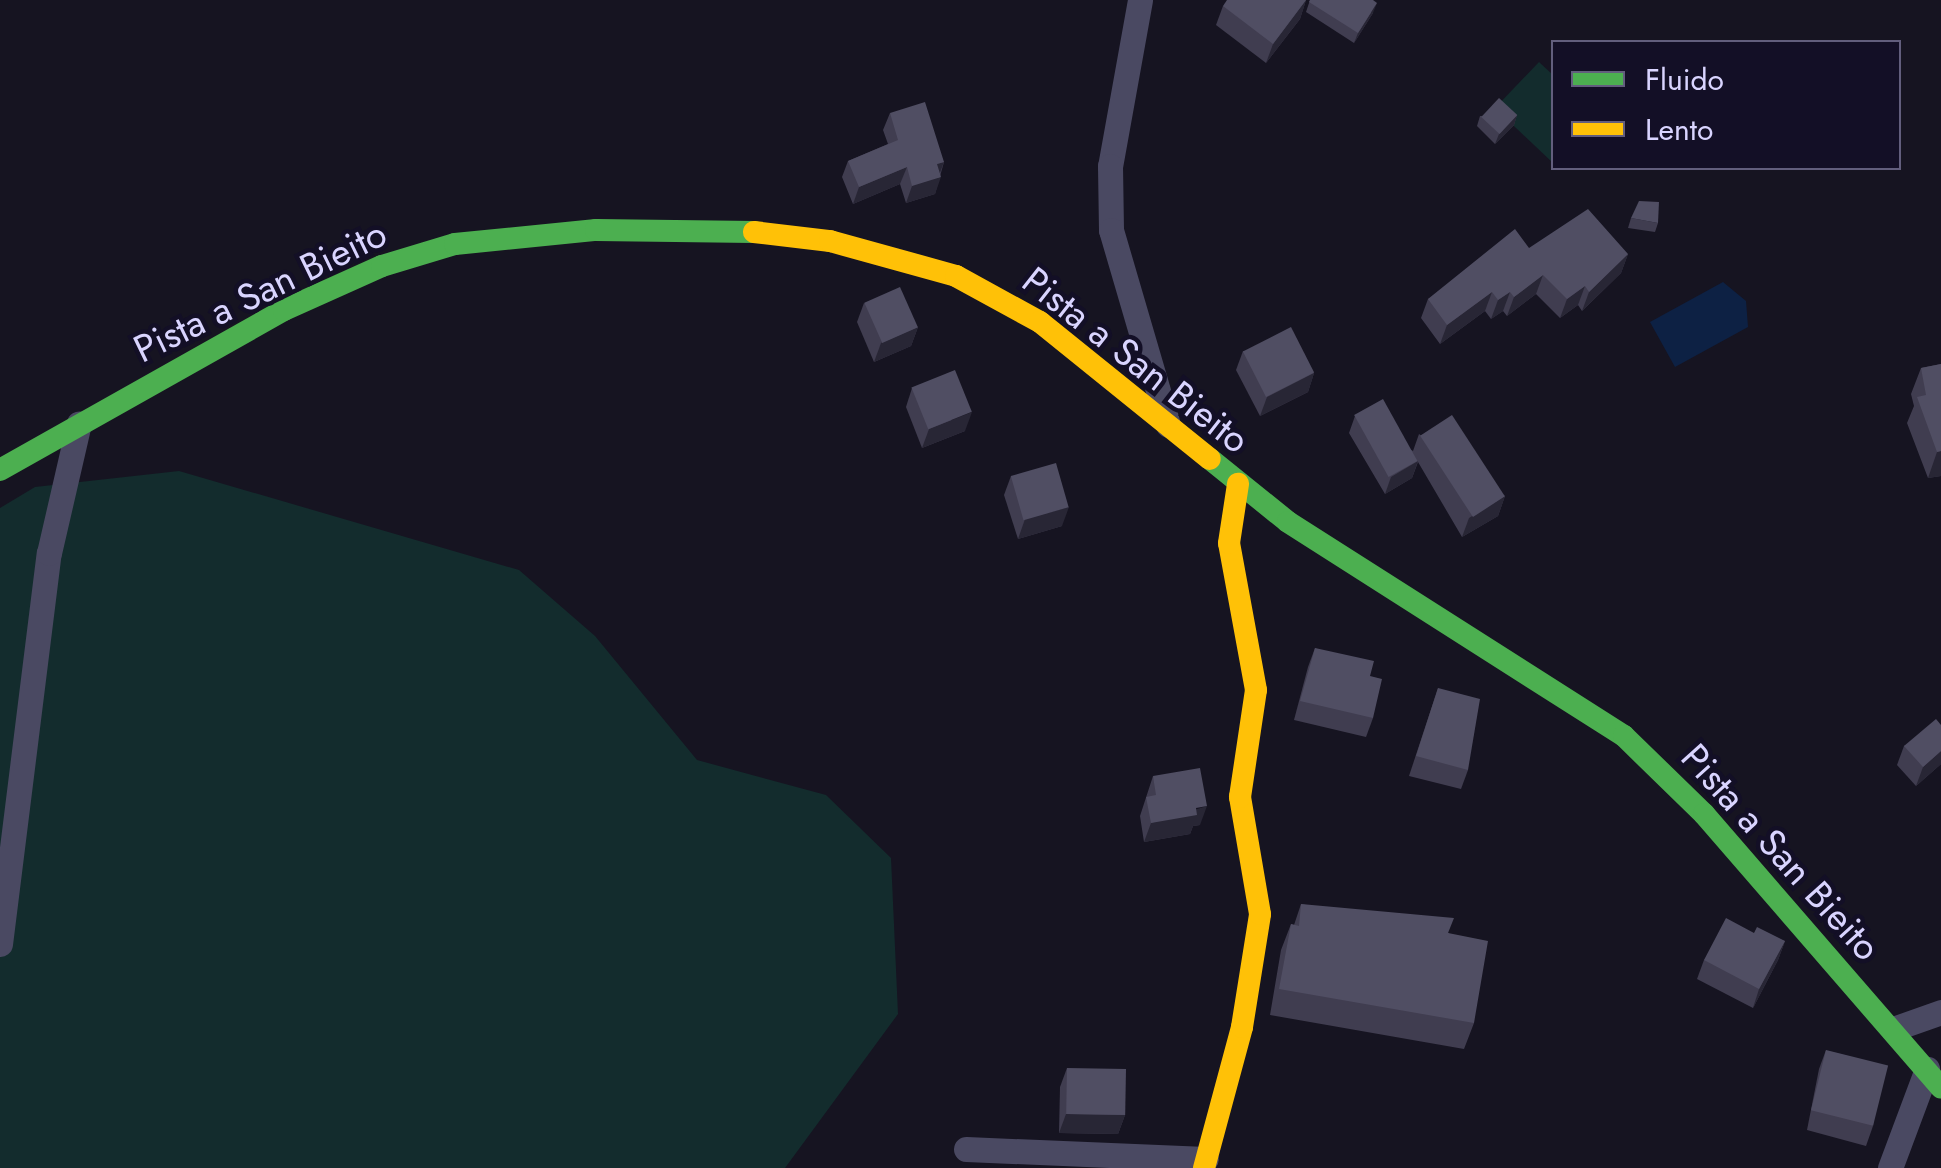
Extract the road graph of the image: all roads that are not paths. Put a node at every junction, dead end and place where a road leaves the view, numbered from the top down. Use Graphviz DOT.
graph roads {
  1 [pos="1140,0"];
  2 [pos="79,422"];
  3 [pos="1168,425"];
  4 [pos="0,470"];
  5 [pos="1238,484"];
  6 [pos="0,944"];
  7 [pos="1941,1012"];
  8 [pos="1893,1029"];
  9 [pos="1934,1078"];
  10 [pos="966,1149"];
  11 [pos="1205,1164"];
  12 [pos="1890,1168"];
  1 -- 3 [label="street"];
  2 -- 3 [label="street, Pista a San Bieito"];
  2 -- 4 [label="street, Pista a San Bieito"];
  2 -- 6 [label="street"];
  3 -- 5 [label="street, Pista a San Bieito"];
  5 -- 8 [label="street, Pista a San Bieito"];
  5 -- 11 [label="street"];
  7 -- 8 [label="street"];
  8 -- 9 [label="street, Pista a San Bieito"];
  9 -- 12 [label="street"];
  10 -- 11 [label="street"];
}
